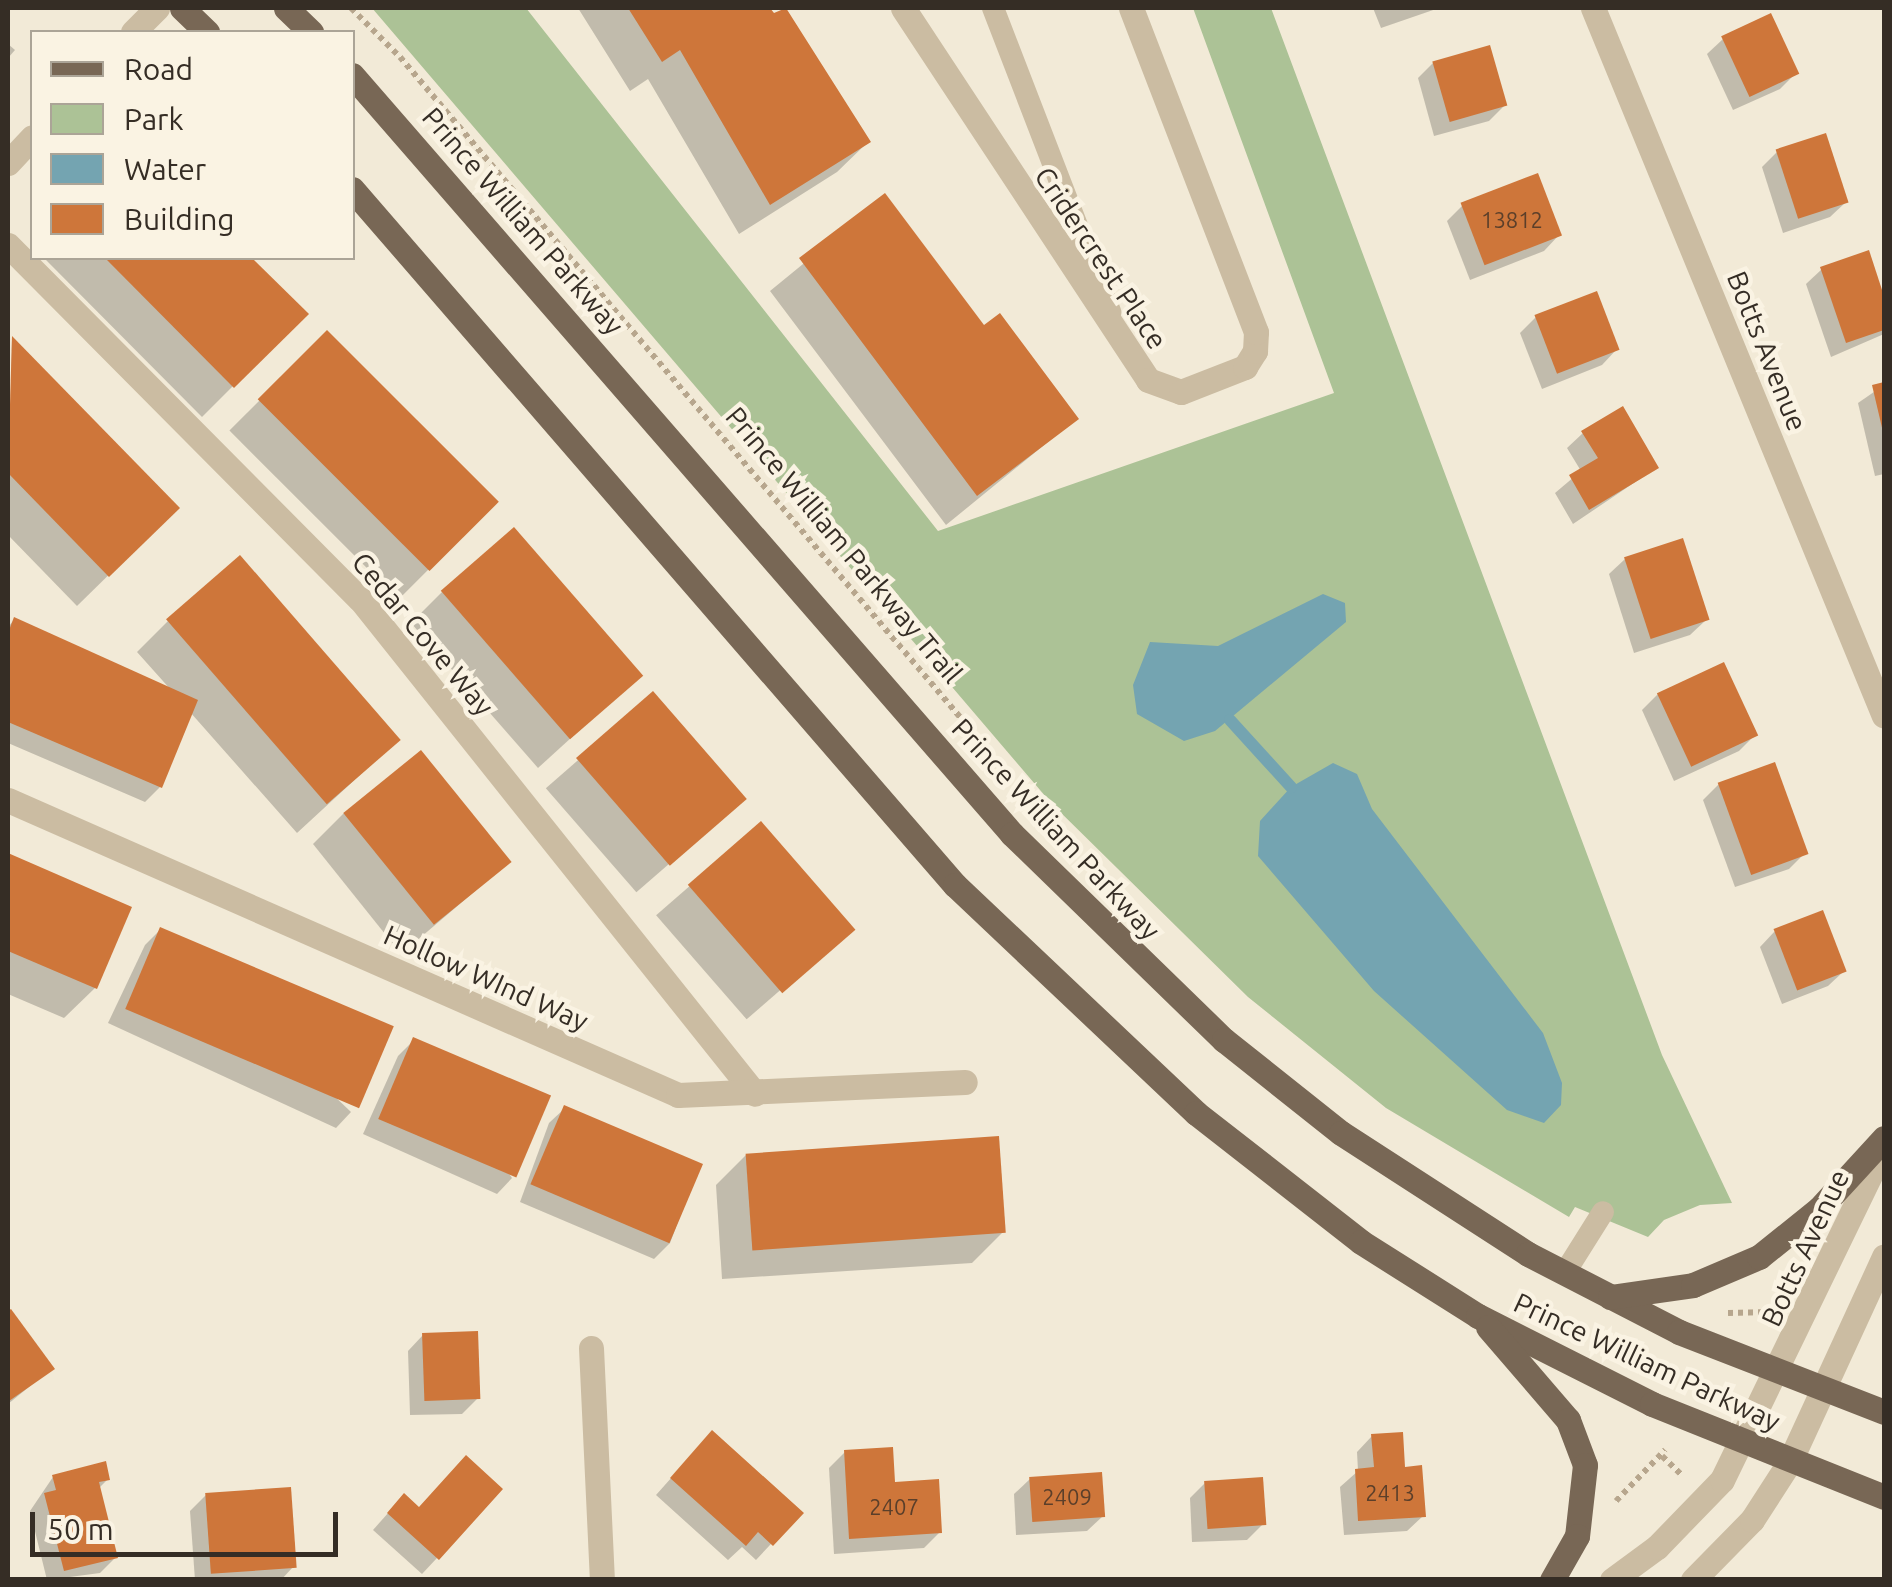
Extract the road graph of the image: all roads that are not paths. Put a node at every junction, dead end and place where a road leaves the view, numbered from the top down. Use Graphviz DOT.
graph roads {
  1 [pos="157,8"];
  2 [pos="182,8"];
  3 [pos="286,8"];
  4 [pos="903,8"];
  5 [pos="993,8"];
  6 [pos="1131,8"];
  7 [pos="1593,8"];
  8 [pos="135,30"];
  9 [pos="205,30"];
  10 [pos="308,30"];
  11 [pos="355,78"];
  12 [pos="30,139"];
  13 [pos="8,163"];
  14 [pos="355,192"];
  15 [pos="8,245"];
  16 [pos="1121,340"];
  17 [pos="1884,716"];
  18 [pos="8,800"];
  19 [pos="964,1082"];
  20 [pos="755,1094"];
  21 [pos="1884,1138"];
  22 [pos="1884,1146"];
  23 [pos="1603,1212"];
  24 [pos="1884,1257"];
  25 [pos="1564,1274"];
  26 [pos="1608,1297"];
  27 [pos="1478,1316"];
  28 [pos="590,1348"];
  29 [pos="1778,1374"];
  30 [pos="1824,1391"];
  31 [pos="1884,1412"];
  32 [pos="1745,1444"];
  33 [pos="1790,1461"];
  34 [pos="1884,1497"];
  35 [pos="602,1580"];
  36 [pos="1552,1580"];
  37 [pos="1612,1580"];
  38 [pos="1693,1580"];
  1 -- 8 [label="street"];
  2 -- 9 [label="main road"];
  3 -- 10 [label="main road"];
  4 -- 16 [label="street, Cridercrest Place"];
  5 -- 16 [label="lane"];
  6 -- 16 [label="street, Cridercrest Place"];
  7 -- 17 [label="street, Botts Avenue"];
  11 -- 25 [label="main road, Prince William Parkway"];
  12 -- 13 [label="street"];
  14 -- 27 [label="main road, Prince William Parkway"];
  15 -- 20 [label="street, Cedar Cove Way"];
  18 -- 20 [label="street, Hollow WInd Way"];
  19 -- 20 [label="street, Hollow WInd Way"];
  21 -- 26 [label="main road"];
  22 -- 29 [label="street, Botts Avenue"];
  23 -- 25 [label="lane"];
  24 -- 30 [label="street"];
  25 -- 26 [label="main road, Prince William Parkway"];
  26 -- 29 [label="main road, Prince William Parkway"];
  27 -- 32 [label="main road, Prince William Parkway"];
  27 -- 36 [label="main road"];
  28 -- 35 [label="street"];
  29 -- 30 [label="main road, Prince William Parkway"];
  29 -- 32 [label="street, Botts Avenue"];
  30 -- 31 [label="main road, Prince William Parkway"];
  30 -- 33 [label="street"];
  32 -- 33 [label="main road, Prince William Parkway"];
  32 -- 37 [label="street, Botts Avenue"];
  33 -- 34 [label="main road, Prince William Parkway"];
  33 -- 38 [label="street"];
}
